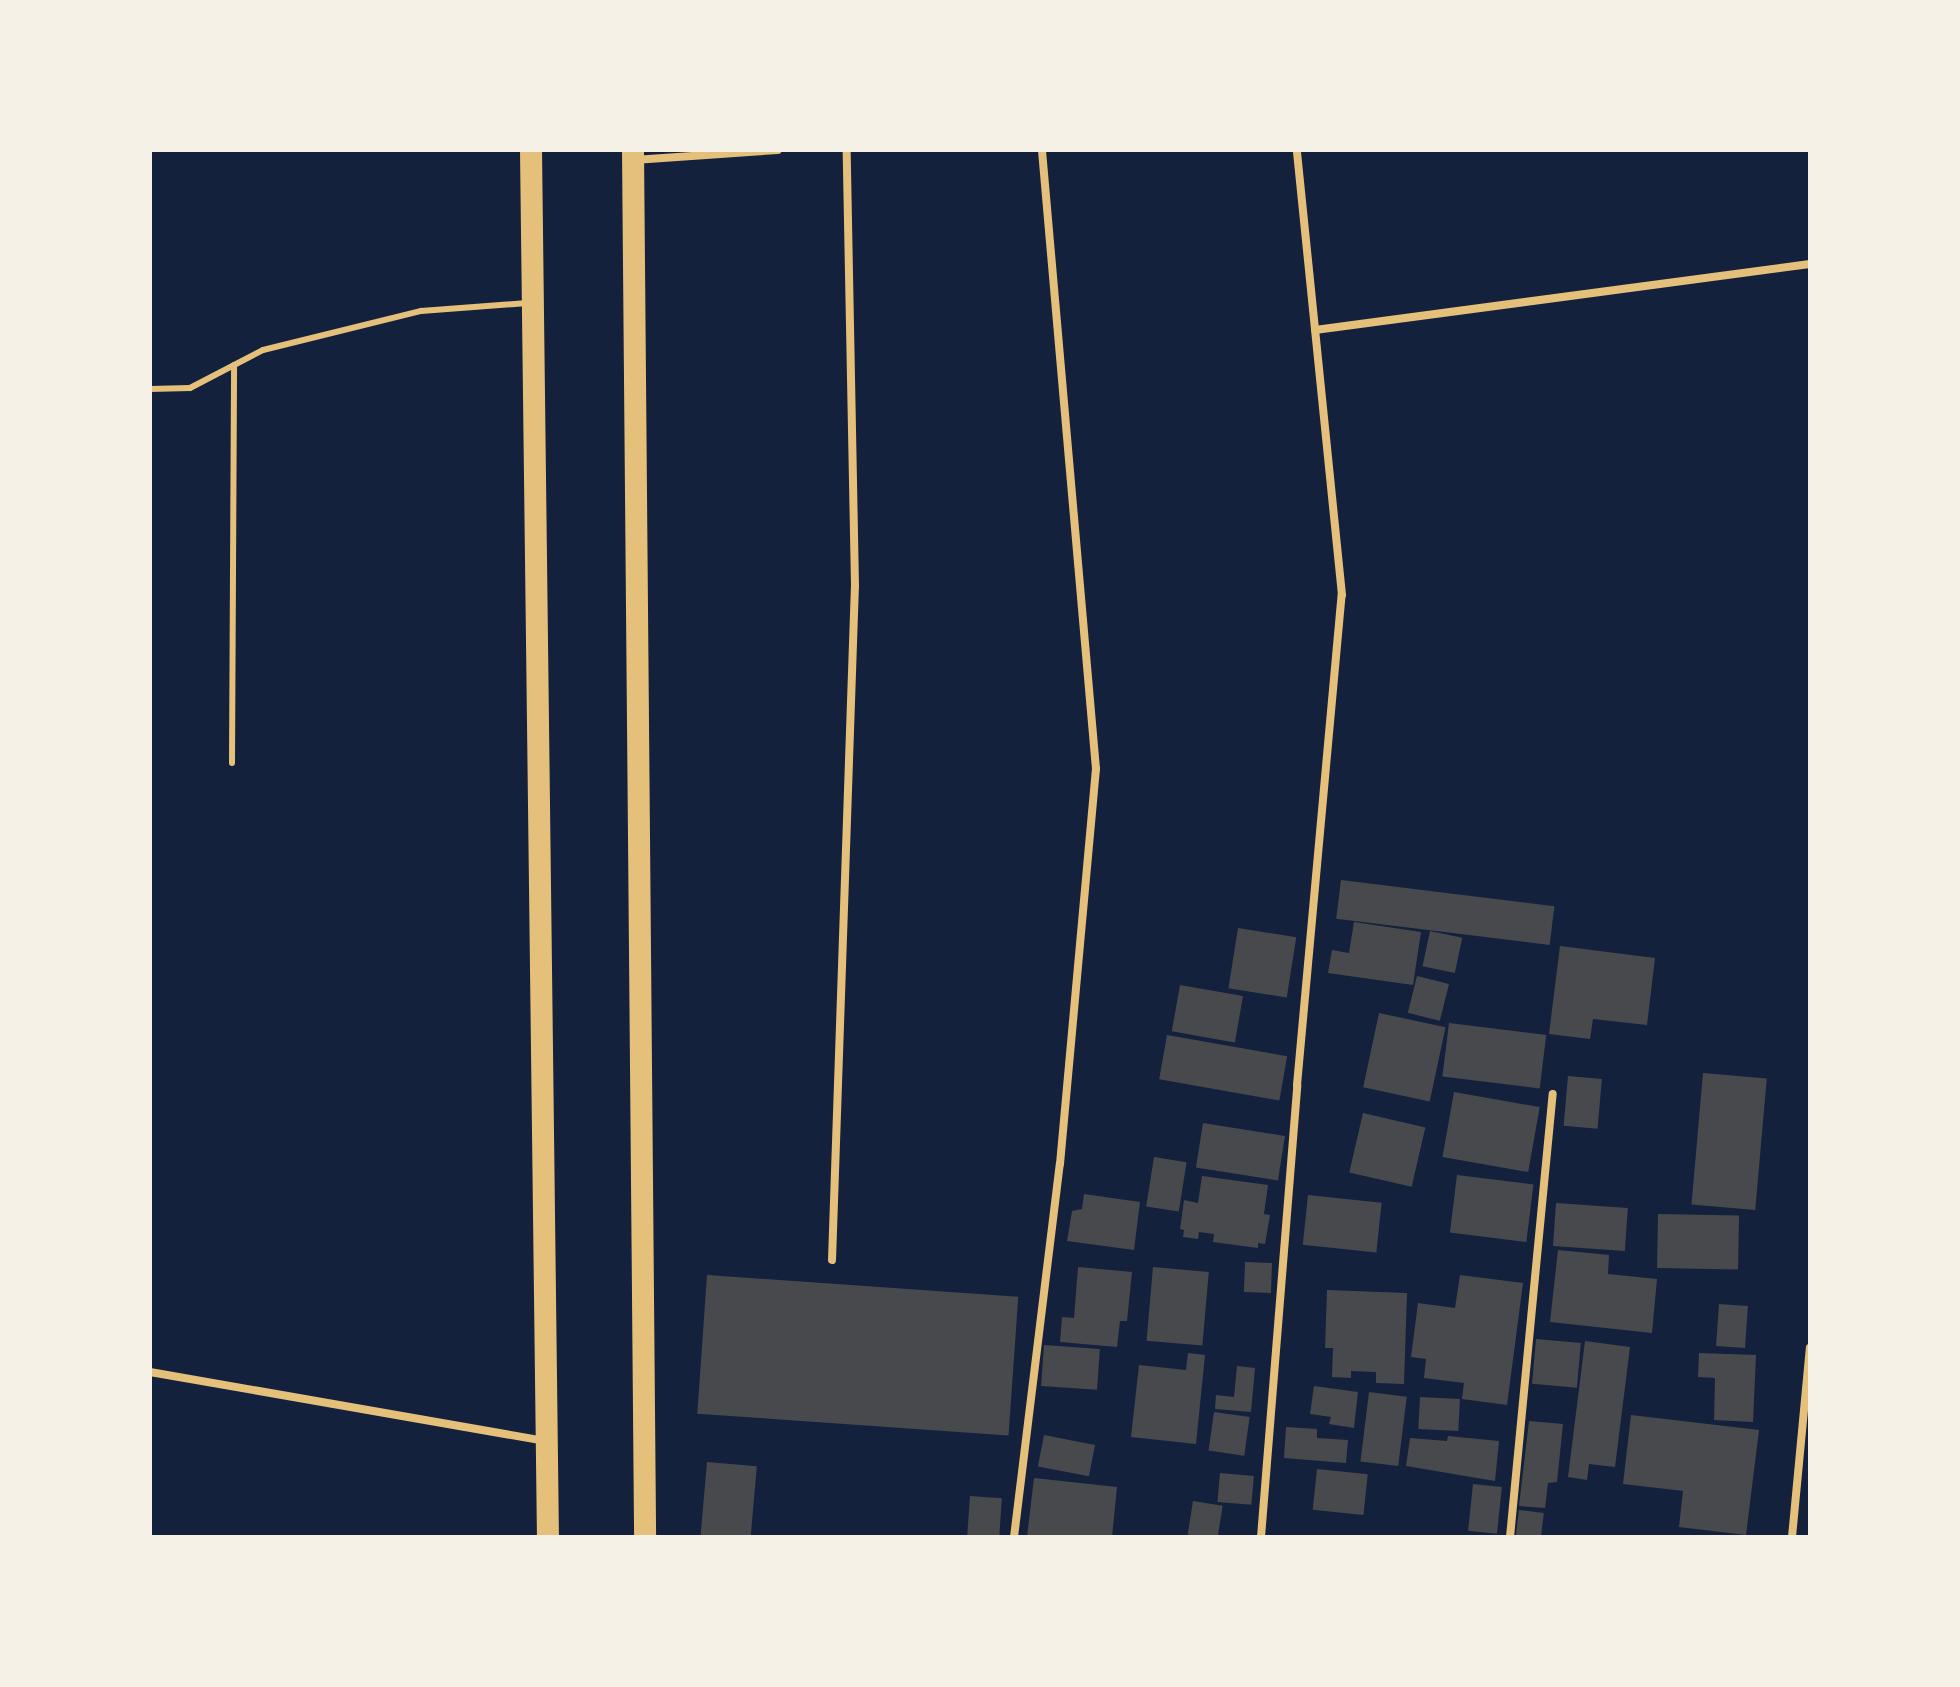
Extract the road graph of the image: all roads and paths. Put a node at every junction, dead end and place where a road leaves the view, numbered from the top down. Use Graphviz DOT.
graph roads {
  1 [pos="531,150"];
  2 [pos="778,150"];
  3 [pos="847,150"];
  4 [pos="1042,150"];
  5 [pos="1297,150"];
  6 [pos="634,155"];
  7 [pos="1810,264"];
  8 [pos="533,303"];
  9 [pos="1315,330"];
  10 [pos="234,365"];
  11 [pos="150,389"];
  12 [pos="232,763"];
  13 [pos="1553,1094"];
  14 [pos="832,1260"];
  15 [pos="1810,1348"];
  16 [pos="150,1372"];
  17 [pos="547,1441"];
  18 [pos="1800,1455"];
  19 [pos="1810,1456"];
  20 [pos="548,1537"];
  21 [pos="645,1537"];
  22 [pos="1014,1537"];
  23 [pos="1261,1537"];
  24 [pos="1510,1537"];
  25 [pos="1792,1537"];
  1 -- 8 [label="highway"];
  2 -- 6 [label="street"];
  3 -- 14 [label="street"];
  4 -- 22 [label="street"];
  5 -- 9 [label="street"];
  6 -- 21 [label="highway"];
  7 -- 9 [label="street"];
  8 -- 10 [label="lane"];
  8 -- 17 [label="highway"];
  9 -- 23 [label="street"];
  10 -- 11 [label="lane"];
  10 -- 12 [label="lane"];
  13 -- 24 [label="street"];
  15 -- 18 [label="street"];
  16 -- 17 [label="street"];
  17 -- 20 [label="highway"];
  18 -- 19 [label="street"];
  18 -- 25 [label="street"];
}
